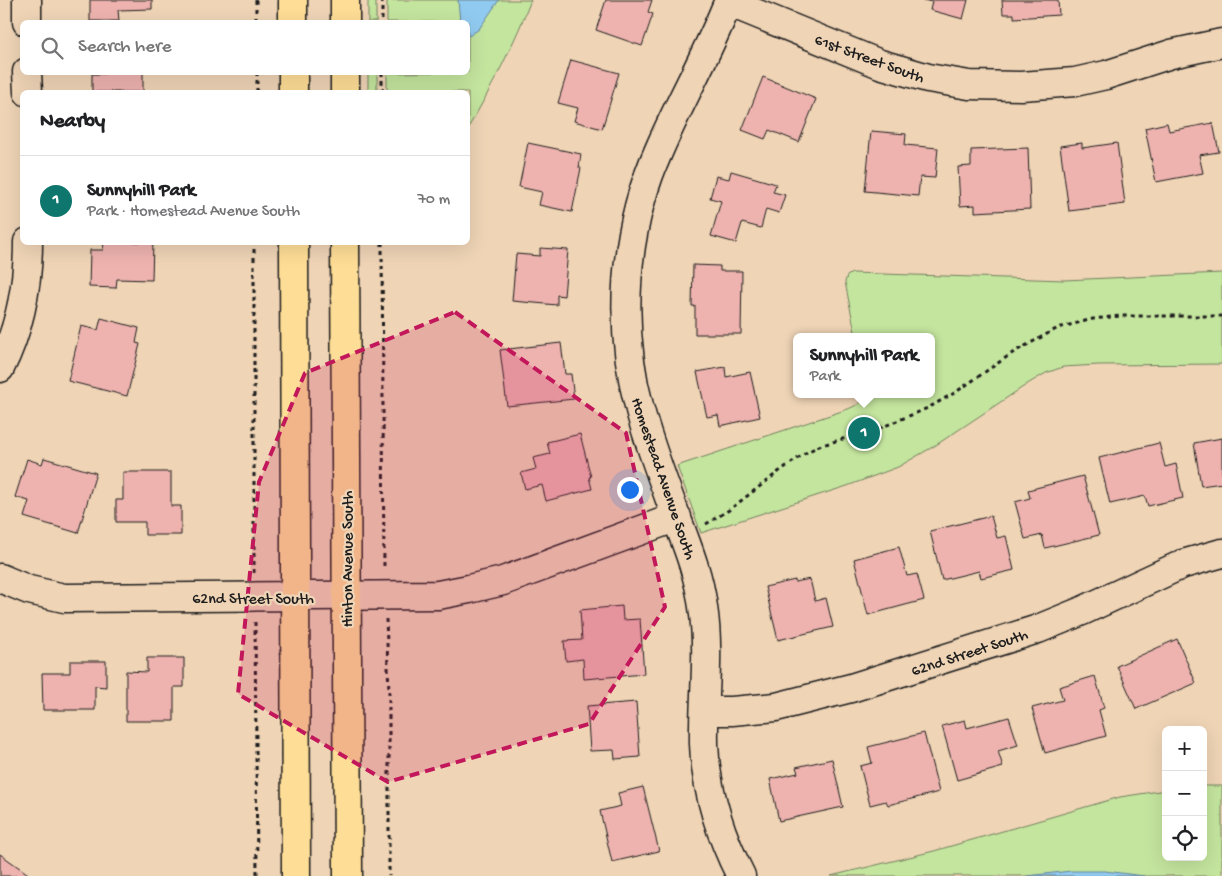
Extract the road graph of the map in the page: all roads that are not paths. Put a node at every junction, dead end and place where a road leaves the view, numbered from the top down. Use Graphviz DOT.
graph roads {
  1 [pos="27,0"];
  2 [pos="293,0"];
  3 [pos="345,0"];
  4 [pos="729,1"];
  5 [pos="27,20"];
  6 [pos="293,20"];
  7 [pos="345,20"];
  8 [pos="1222,43"];
  9 [pos="28,75"];
  10 [pos="293,75"];
  11 [pos="345,75"];
  12 [pos="28,90"];
  13 [pos="293,90"];
  14 [pos="345,90"];
  15 [pos="28,245"];
  16 [pos="294,245"];
  17 [pos="345,245"];
  18 [pos="0,368"];
  19 [pos="677,518"];
  20 [pos="1222,553"];
  21 [pos="0,578"];
  22 [pos="295,597"];
  23 [pos="346,597"];
  24 [pos="705,711"];
  25 [pos="296,876"];
  26 [pos="348,876"];
  27 [pos="740,876"];
  1 -- 5 [label="street"];
  2 -- 6 [label="main road"];
  3 -- 7 [label="main road"];
  4 -- 8 [label="street, 61st Street South"];
  4 -- 19 [label="street, Homestead Avenue South"];
  9 -- 12 [label="street"];
  10 -- 13 [label="main road"];
  11 -- 14 [label="main road"];
  15 -- 18 [label="street"];
  16 -- 22 [label="main road"];
  17 -- 23 [label="main road, Hinton Avenue South"];
  19 -- 23 [label="street, 62nd Street South"];
  19 -- 24 [label="street, Homestead Avenue South"];
  20 -- 24 [label="street, 62nd Street South"];
  21 -- 22 [label="street, 62nd Street South"];
  22 -- 23 [label="street, 62nd Street South"];
  22 -- 25 [label="main road"];
  23 -- 26 [label="main road, Hinton Avenue South"];
  24 -- 27 [label="street, Homestead Avenue South"];
}
